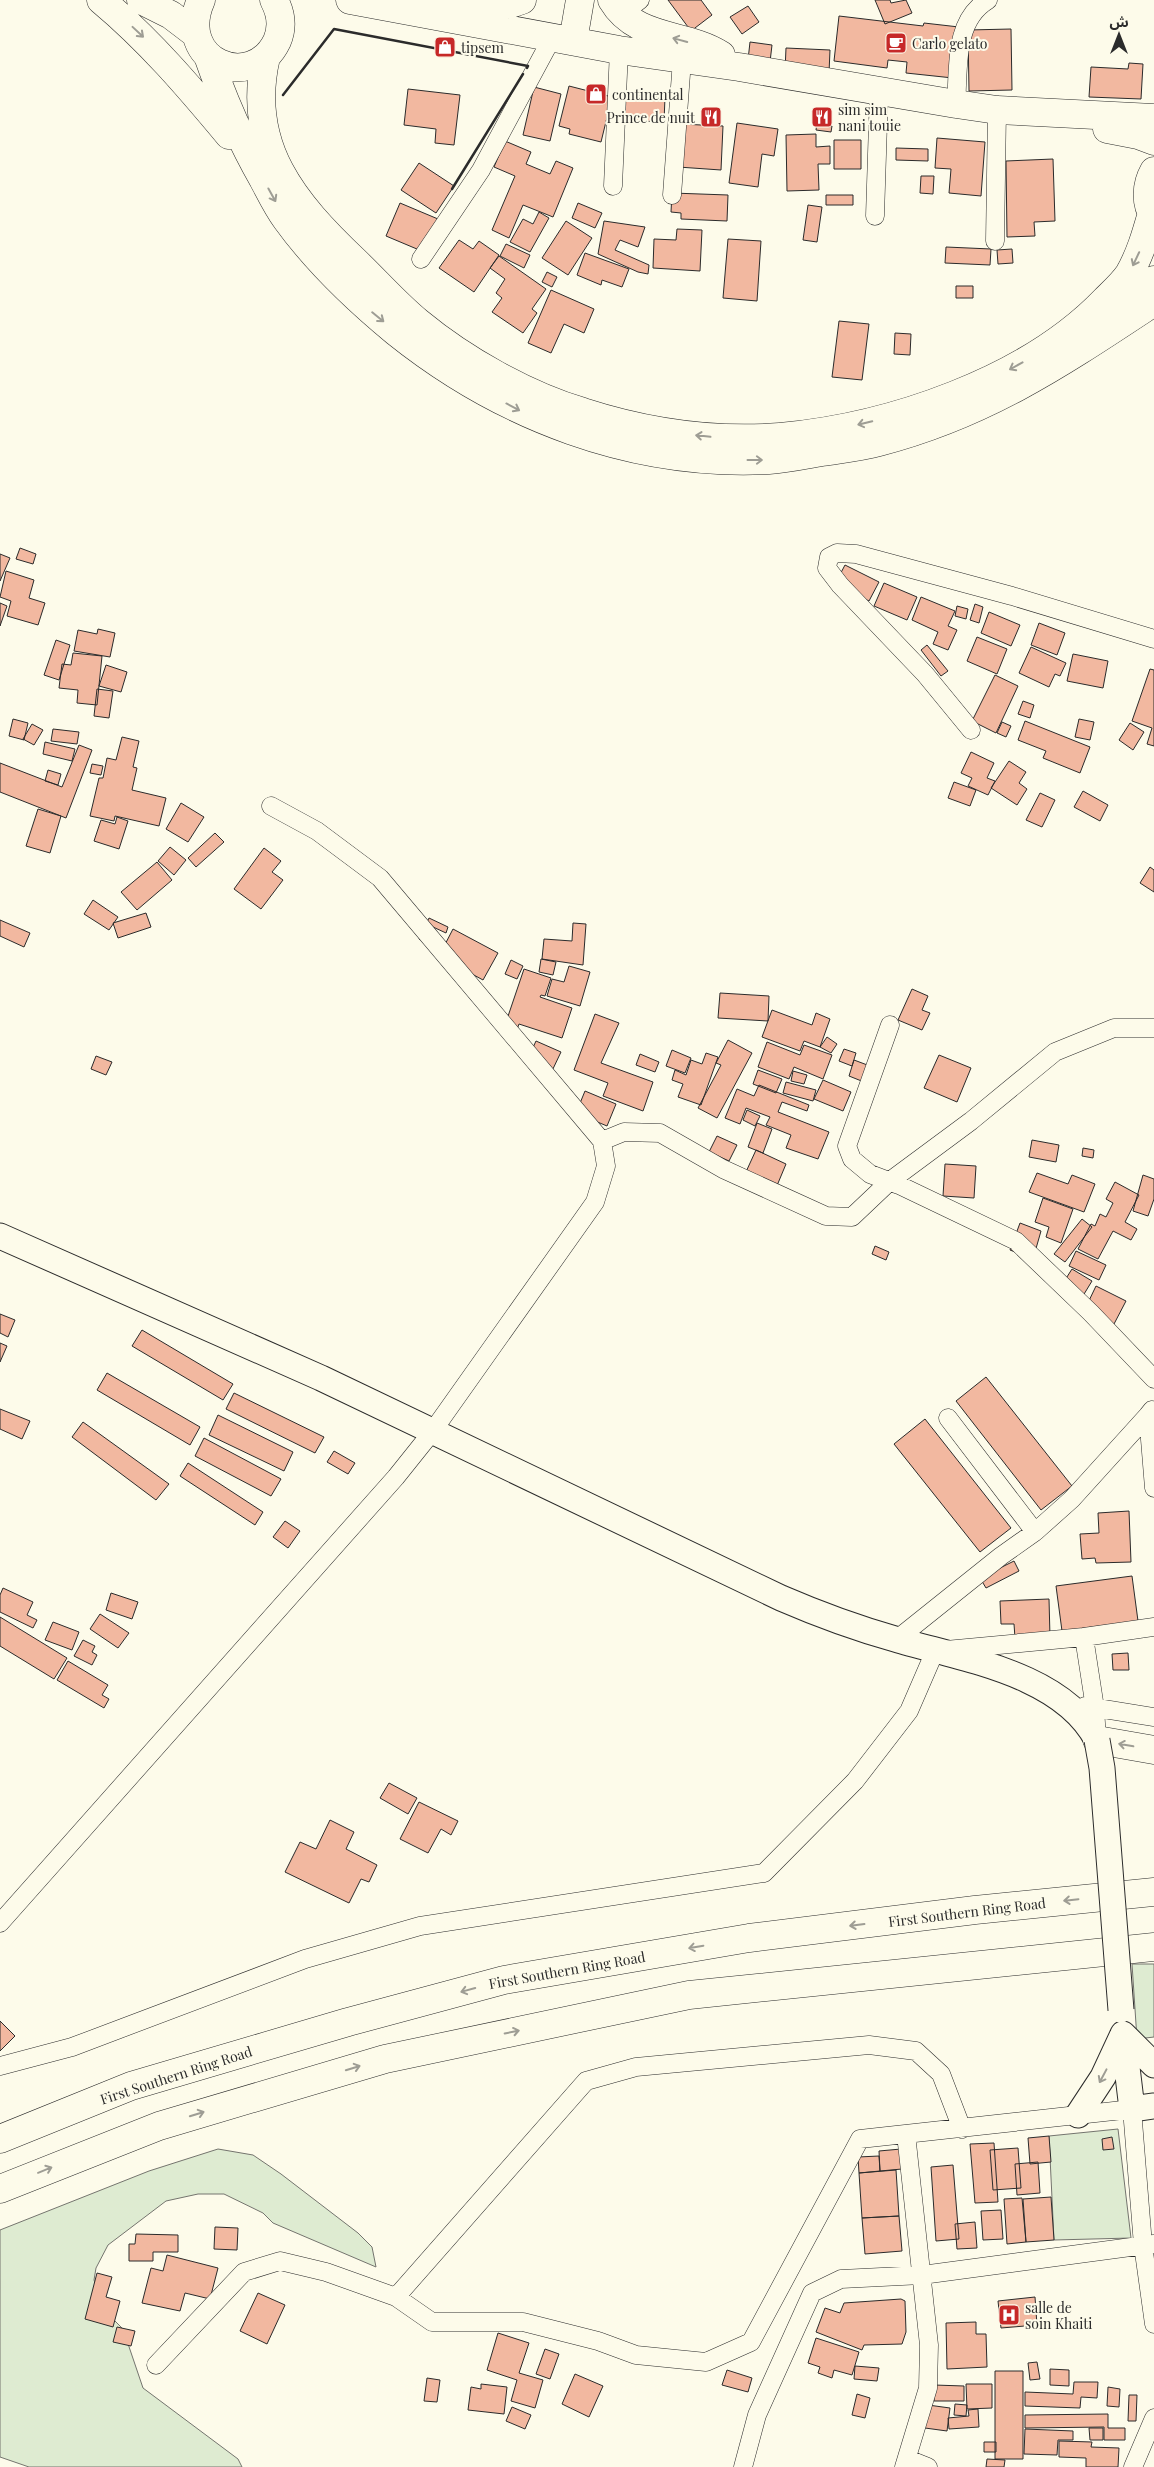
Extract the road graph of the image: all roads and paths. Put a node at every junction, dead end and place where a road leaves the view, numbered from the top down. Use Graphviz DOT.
graph roads {
  1 [pos="101,0"];
  2 [pos="140,0"];
  3 [pos="201,0"];
  4 [pos="274,0"];
  5 [pos="351,0"];
  6 [pos="522,0"];
  7 [pos="580,0"];
  8 [pos="988,0"];
  9 [pos="625,5"];
  10 [pos="399,10"];
  11 [pos="563,39"];
  12 [pos="202,45"];
  13 [pos="619,50"];
  14 [pos="266,57"];
  15 [pos="682,60"];
  16 [pos="739,67"];
  17 [pos="879,92"];
  18 [pos="956,104"];
  19 [pos="997,110"];
  20 [pos="1076,115"];
  21 [pos="1154,118"];
  22 [pos="1154,141"];
  23 [pos="258,170"];
  24 [pos="1154,172"];
  25 [pos="613,186"];
  26 [pos="672,195"];
  27 [pos="1153,215"];
  28 [pos="875,216"];
  29 [pos="995,241"];
  30 [pos="421,259"];
  31 [pos="1154,280"];
  32 [pos="1154,302"];
  33 [pos="1049,371"];
  34 [pos="1154,639"];
  35 [pos="970,730"];
  36 [pos="271,806"];
  37 [pos="890,1025"];
  38 [pos="1154,1028"];
  39 [pos="602,1142"];
  40 [pos="890,1181"];
  41 [pos="0,1236"];
  42 [pos="1154,1379"];
  43 [pos="1151,1411"];
  44 [pos="948,1418"];
  45 [pos="432,1432"];
  46 [pos="1154,1488"];
  47 [pos="1035,1532"];
  48 [pos="1154,1627"];
  49 [pos="1084,1637"];
  50 [pos="896,1640"];
  51 [pos="935,1651"];
  52 [pos="1065,1703"];
  53 [pos="1095,1708"];
  54 [pos="1154,1717"];
  55 [pos="1097,1740"];
  56 [pos="1154,1750"];
  57 [pos="1154,1892"];
  58 [pos="0,1923"];
  59 [pos="1154,1947"];
  60 [pos="1122,2022"];
  61 [pos="1154,2065"];
  62 [pos="0,2066"];
  63 [pos="1143,2108"];
  64 [pos="1078,2115"];
  65 [pos="962,2129"];
  66 [pos="906,2134"];
  67 [pos="0,2139"];
  68 [pos="0,2189"];
  69 [pos="1149,2244"];
  70 [pos="922,2276"];
  71 [pos="396,2297"];
  72 [pos="1154,2324"];
  73 [pos="156,2364"];
  74 [pos="1154,2418"];
  75 [pos="906,2463"];
  76 [pos="743,2467"];
  77 [pos="928,2467"];
  78 [pos="1133,2467"];
  1 -- 23 [label="highway, one-way"];
  2 -- 12 [label="highway"];
  3 -- 12 [label="highway"];
  4 -- 14 [label="highway"];
  5 -- 10 [label="highway"];
  6 -- 10 [label="highway"];
  7 -- 11 [label="highway"];
  8 -- 18 [label="street"];
  16 -- 9 [label="highway, one-way"];
  10 -- 11 [label="highway"];
  11 -- 13 [label="highway"];
  11 -- 30 [label="street"];
  12 -- 14 [label="highway"];
  12 -- 23 [label="highway"];
  13 -- 15 [label="highway"];
  13 -- 25 [label="street"];
  27 -- 14 [label="highway, one-way"];
  15 -- 16 [label="highway"];
  15 -- 26 [label="street"];
  16 -- 17 [label="highway"];
  17 -- 18 [label="highway"];
  17 -- 28 [label="street"];
  18 -- 19 [label="highway"];
  19 -- 20 [label="highway"];
  19 -- 29 [label="street"];
  20 -- 21 [label="highway"];
  20 -- 22 [label="highway"];
  23 -- 33 [label="highway, one-way"];
  24 -- 27 [label="highway"];
  31 -- 33 [label="highway"];
  32 -- 33 [label="highway"];
  34 -- 35 [label="street"];
  36 -- 39 [label="street"];
  37 -- 40 [label="street"];
  38 -- 40 [label="street"];
  39 -- 40 [label="street"];
  39 -- 45 [label="street"];
  40 -- 42 [label="street"];
  41 -- 45 [label="main road"];
  43 -- 46 [label="street"];
  43 -- 47 [label="street"];
  44 -- 47 [label="street"];
  45 -- 50 [label="main road"];
  45 -- 58 [label="street"];
  47 -- 50 [label="street"];
  48 -- 49 [label="street"];
  49 -- 51 [label="street"];
  49 -- 53 [label="street"];
  50 -- 51 [label="main road"];
  51 -- 52 [label="main road"];
  51 -- 62 [label="street"];
  52 -- 53 [label="street"];
  52 -- 55 [label="main road"];
  53 -- 54 [label="street"];
  53 -- 55 [label="street"];
  56 -- 55 [label="highway, one-way"];
  55 -- 60 [label="main road, bridge"];
  57 -- 67 [label="highway, First Southern Ring Road, one-way"];
  68 -- 59 [label="highway, one-way"];
  60 -- 61 [label="main road"];
  60 -- 63 [label="main road"];
  60 -- 64 [label="main road, one-way"];
  63 -- 64 [label="street"];
  63 -- 69 [label="street"];
  64 -- 65 [label="street"];
  65 -- 66 [label="street"];
  65 -- 71 [label="street"];
  66 -- 70 [label="street"];
  66 -- 71 [label="street"];
  69 -- 70 [label="street"];
  69 -- 72 [label="street"];
  70 -- 75 [label="street"];
  70 -- 76 [label="street"];
  71 -- 73 [label="street"];
  74 -- 78 [label="street"];
  75 -- 77 [label="street"];
}
